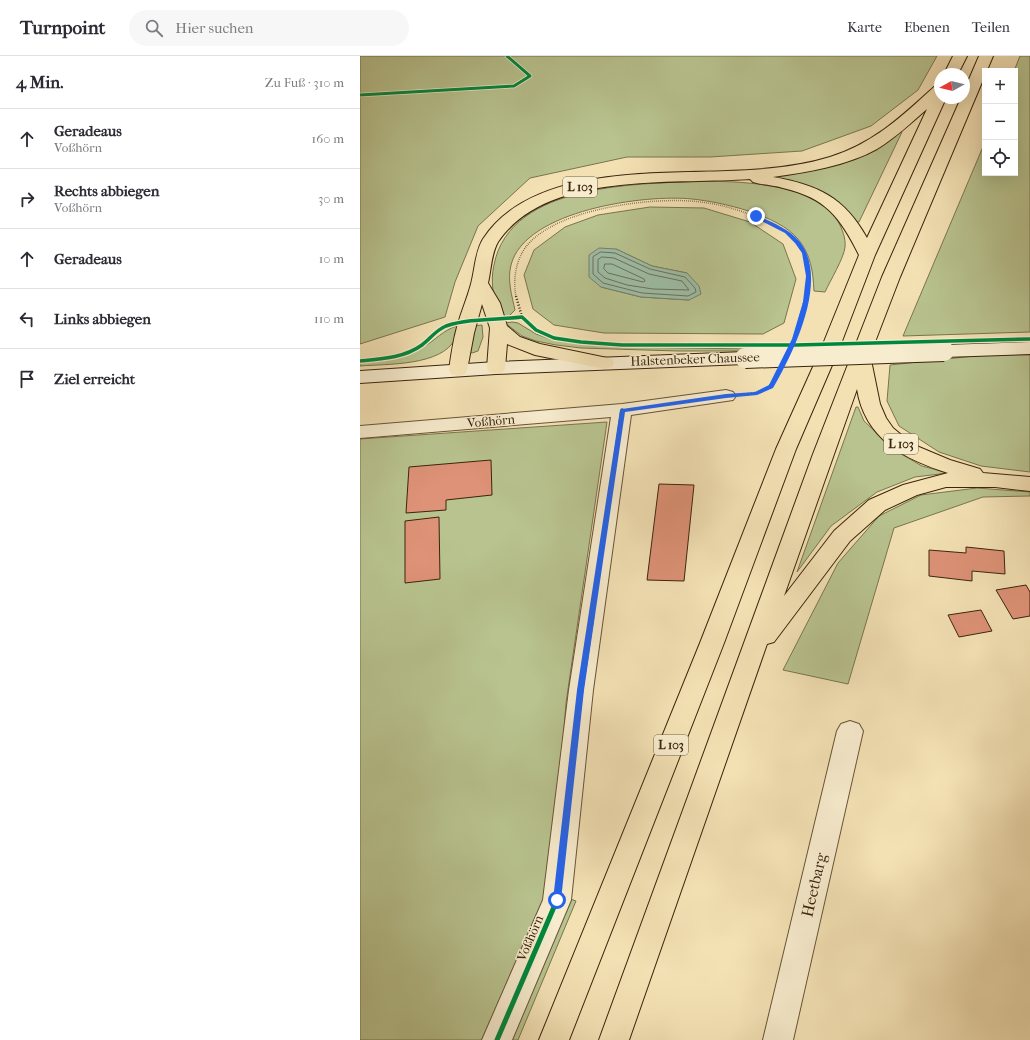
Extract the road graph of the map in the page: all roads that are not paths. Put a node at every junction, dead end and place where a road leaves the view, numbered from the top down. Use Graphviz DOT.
graph roads {
  1 [pos="960,56"];
  2 [pos="986,56"];
  3 [pos="954,68"];
  4 [pos="934,94"];
  5 [pos="936,104"];
  6 [pos="730,176"];
  7 [pos="867,254"];
  8 [pos="480,284"];
  9 [pos="499,328"];
  10 [pos="1030,348"];
  11 [pos="862,356"];
  12 [pos="605,363"];
  13 [pos="496,368"];
  14 [pos="458,370"];
  15 [pos="360,376"];
  16 [pos="726,396"];
  17 [pos="622,410"];
  18 [pos="360,432"];
  19 [pos="995,480"];
  20 [pos="1030,484"];
  21 [pos="753,653"];
  22 [pos="850,731"];
  23 [pos="497,1040"];
  24 [pos="554,1040"];
  25 [pos="614,1040"];
  26 [pos="778,1040"];
  1 -- 3 [label="highway"];
  2 -- 11 [label="highway, L 103"];
  4 -- 6 [label="highway, L 103"];
  5 -- 7 [label="highway, L 103"];
  6 -- 7 [label="highway, L 103"];
  6 -- 8 [label="highway, L 103"];
  7 -- 24 [label="highway, L 103"];
  8 -- 9 [label="highway"];
  8 -- 14 [label="highway, L 103"];
  9 -- 12 [label="highway"];
  9 -- 13 [label="highway"];
  10 -- 12 [label="street, Halstenbeker Chaussee, bridge"];
  11 -- 19 [label="highway, L 103"];
  11 -- 21 [label="highway, L 103"];
  12 -- 13 [label="street, Halstenbeker Chaussee"];
  13 -- 14 [label="street, Halstenbeker Chaussee"];
  14 -- 15 [label="street, Halstenbeker Chaussee"];
  16 -- 17 [label="street, Voßhörn"];
  17 -- 18 [label="street, Voßhörn"];
  17 -- 23 [label="street, Voßhörn"];
  19 -- 20 [label="highway, L 103"];
  19 -- 21 [label="highway, L 103"];
  21 -- 25 [label="highway, L 103"];
  22 -- 26 [label="street, Heetbarg"];
}
